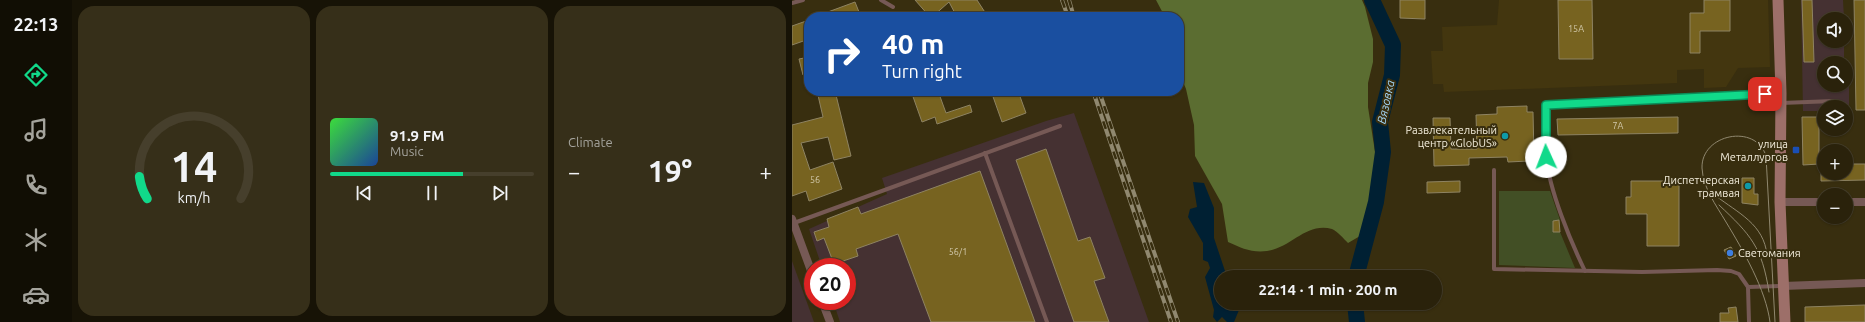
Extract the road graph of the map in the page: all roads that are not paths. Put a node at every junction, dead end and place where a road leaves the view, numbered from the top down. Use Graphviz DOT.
graph roads {
  1 [pos="803,0"];
  2 [pos="881,0"];
  3 [pos="1778,0"];
  4 [pos="792,3"];
  5 [pos="893,7"];
  6 [pos="1781,98"];
  7 [pos="1817,100"];
  8 [pos="1060,126"];
  9 [pos="985,153"];
  10 [pos="1494,170"];
  11 [pos="1780,202"];
  12 [pos="1817,202"];
  13 [pos="1853,202"];
  14 [pos="1865,202"];
  15 [pos="793,221"];
  16 [pos="806,258"];
  17 [pos="1585,271"];
  18 [pos="1865,283"];
  19 [pos="1783,286"];
  20 [pos="1748,287"];
  21 [pos="825,310"];
  22 [pos="830,322"];
  23 [pos="1047,322"];
  24 [pos="1749,322"];
  25 [pos="1784,322"];
  1 -- 4 [label="lane"];
  2 -- 5 [label="lane"];
  3 -- 6 [label="main road"];
  6 -- 7 [label="lane"];
  6 -- 11 [label="main road"];
  6 -- 17 [label="lane"];
  8 -- 9 [label="lane"];
  9 -- 15 [label="lane"];
  9 -- 23 [label="lane"];
  10 -- 17 [label="lane"];
  11 -- 12 [label="street"];
  11 -- 19 [label="main road"];
  13 -- 14 [label="street"];
  15 -- 16 [label="street"];
  17 -- 20 [label="lane"];
  18 -- 19 [label="street"];
  19 -- 20 [label="lane"];
  19 -- 25 [label="main road"];
  20 -- 24 [label="lane"];
  21 -- 22 [label="street"];
}
